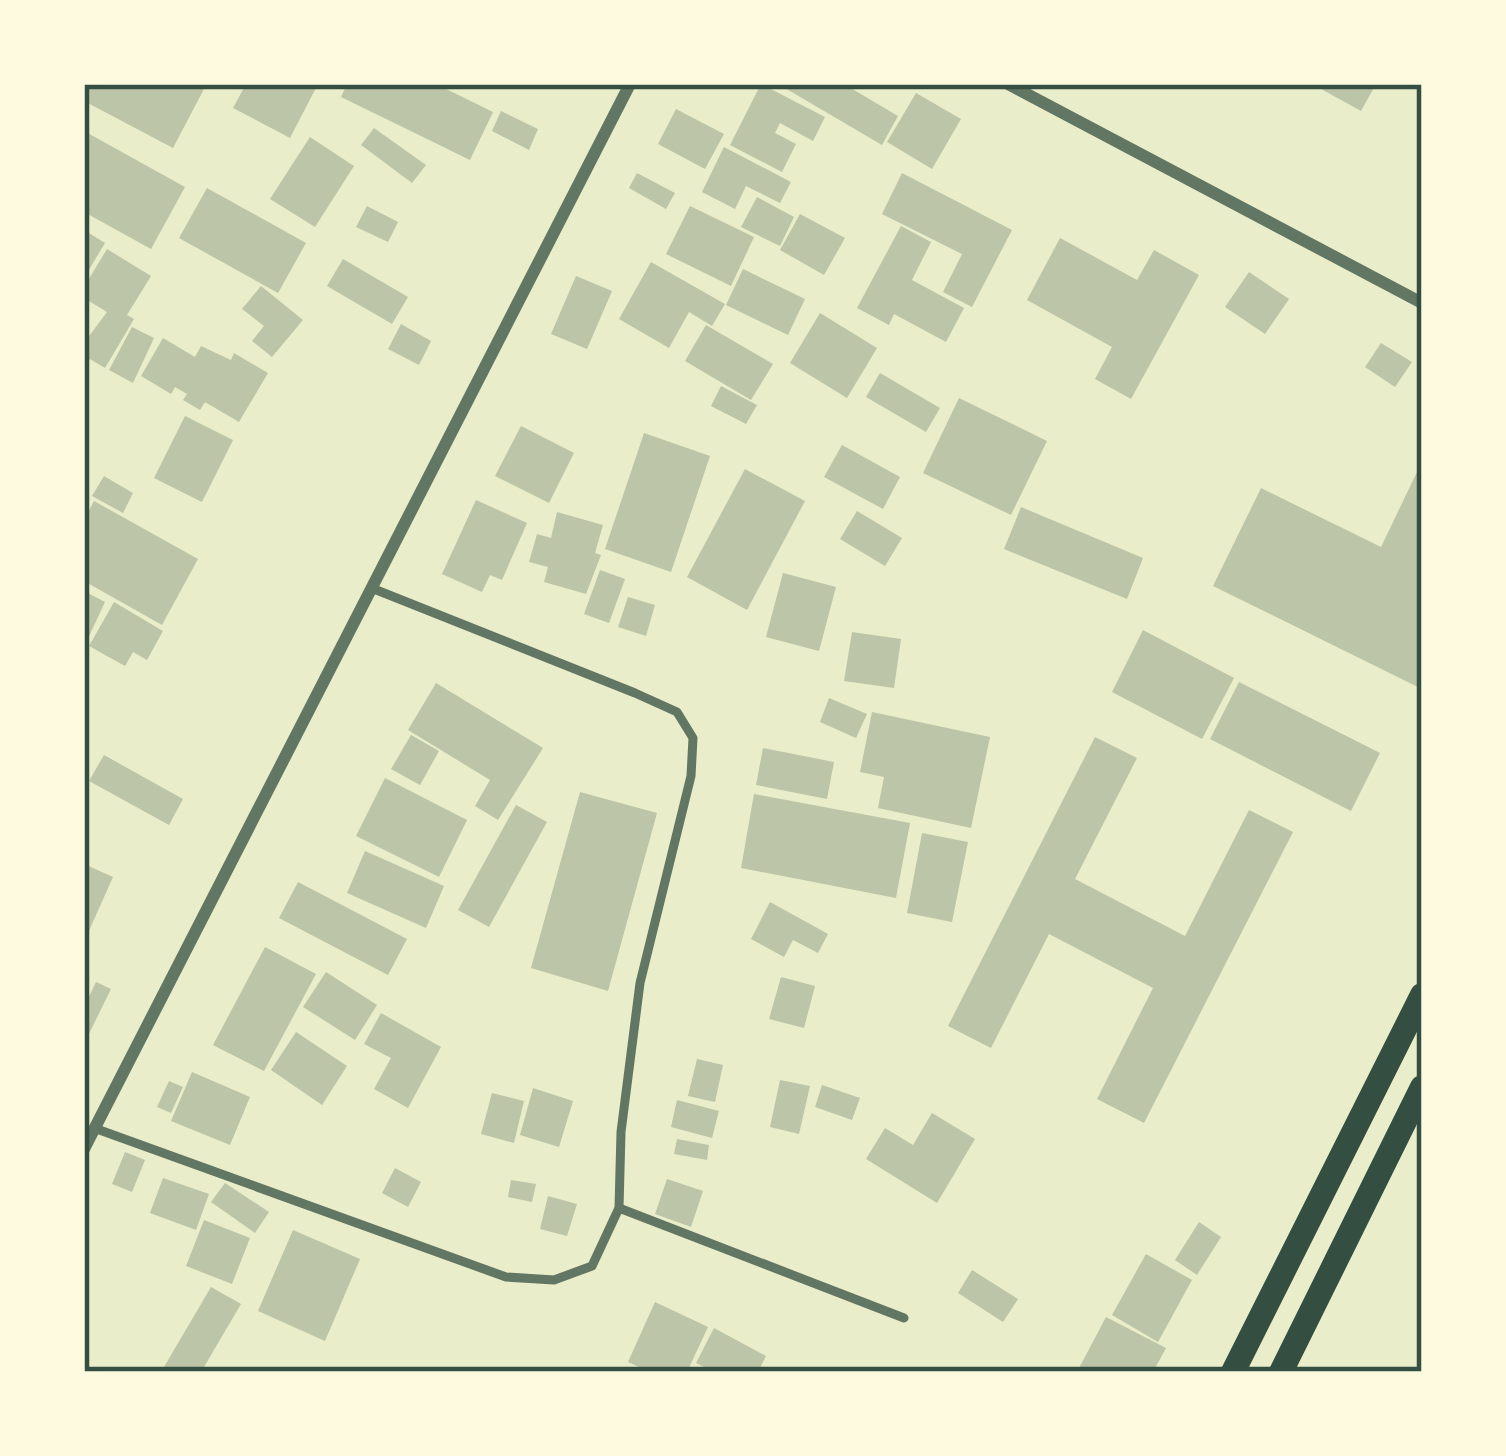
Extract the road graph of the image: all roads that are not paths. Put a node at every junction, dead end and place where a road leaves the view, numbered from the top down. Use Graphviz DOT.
graph roads {
  1 [pos="630,84"];
  2 [pos="1008,84"];
  3 [pos="1422,304"];
  4 [pos="374,589"];
  5 [pos="1422,995"];
  6 [pos="1422,1087"];
  7 [pos="94,1129"];
  8 [pos="84,1149"];
  9 [pos="619,1208"];
  10 [pos="904,1318"];
  11 [pos="1233,1372"];
  12 [pos="1281,1372"];
  1 -- 4 [label="street"];
  2 -- 3 [label="street"];
  4 -- 7 [label="street"];
  4 -- 9 [label="lane"];
  5 -- 11 [label="main road"];
  6 -- 12 [label="main road"];
  7 -- 8 [label="street"];
  7 -- 9 [label="lane"];
  9 -- 10 [label="lane"];
}
